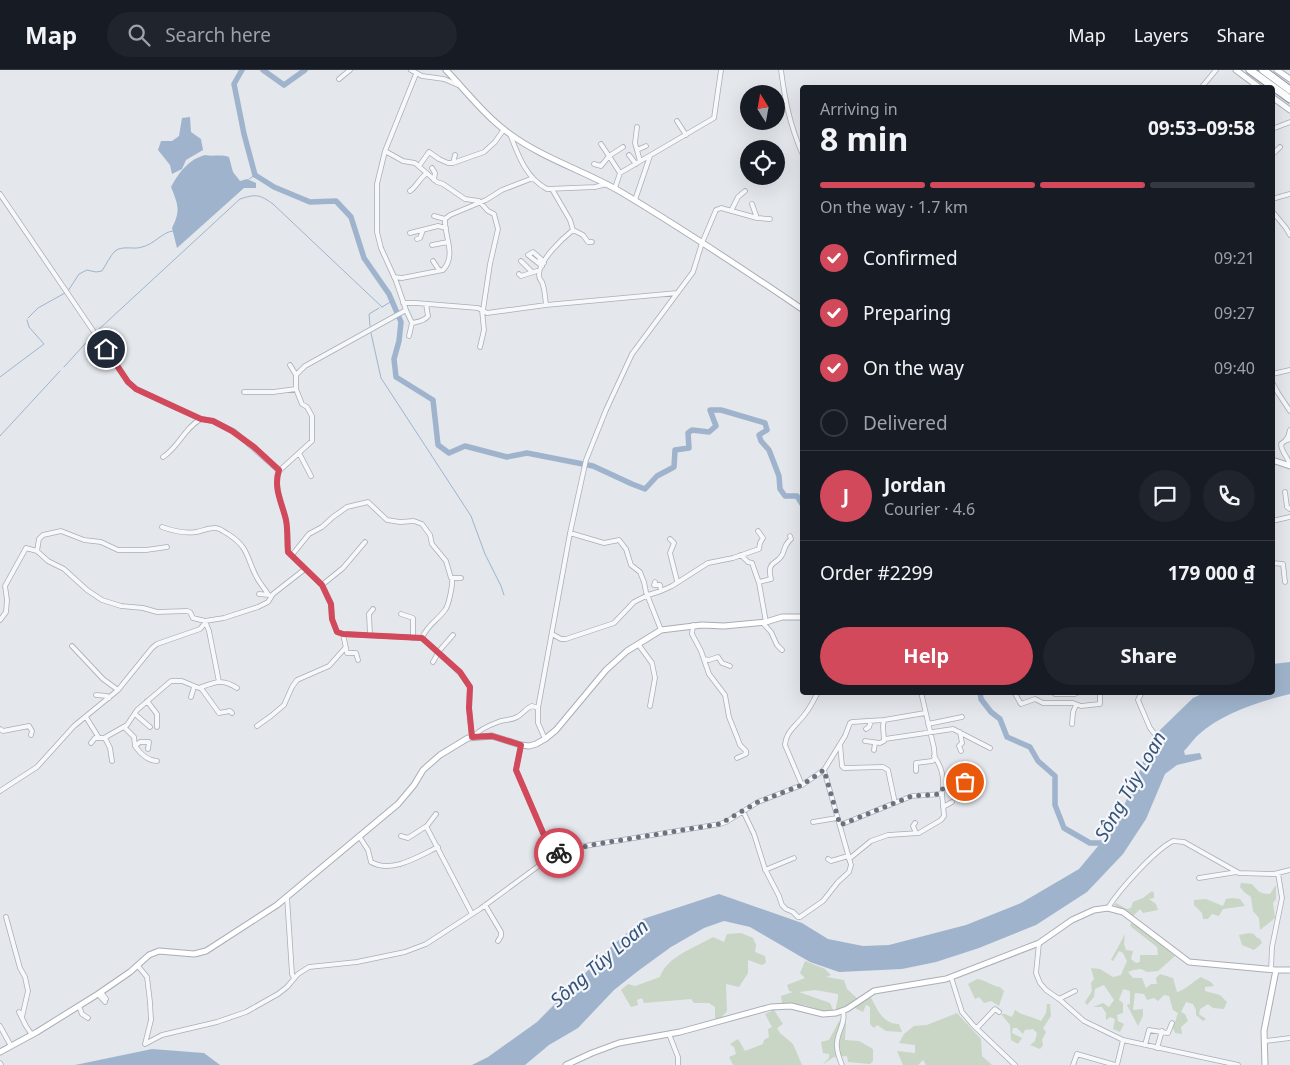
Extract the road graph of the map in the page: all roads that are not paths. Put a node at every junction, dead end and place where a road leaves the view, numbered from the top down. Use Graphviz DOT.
graph roads {
  1 [pos="350,70"];
  2 [pos="411,70"];
  3 [pos="446,70"];
  4 [pos="721,70"];
  5 [pos="780,70"];
  6 [pos="1216,70"];
  7 [pos="1236,70"];
  8 [pos="1250,70"];
  9 [pos="1263,70"];
  10 [pos="1277,70"];
  11 [pos="416,74"];
  12 [pos="339,78"];
  13 [pos="1290,79"];
  14 [pos="1204,85"];
  15 [pos="1256,85"];
  16 [pos="1271,85"];
  17 [pos="461,86"];
  18 [pos="1275,88"];
  19 [pos="1290,90"];
  20 [pos="1275,99"];
  21 [pos="1290,99"];
  22 [pos="1290,110"];
  23 [pos="677,121"];
  24 [pos="1290,122"];
  25 [pos="637,127"];
  26 [pos="1275,128"];
  27 [pos="504,129"];
  28 [pos="510,134"];
  29 [pos="686,135"];
  30 [pos="602,144"];
  31 [pos="646,146"];
  32 [pos="1280,147"];
  33 [pos="624,148"];
  34 [pos="800,148"];
  35 [pos="637,150"];
  36 [pos="385,151"];
  37 [pos="1275,152"];
  38 [pos="455,155"];
  39 [pos="629,155"];
  40 [pos="609,156"];
  41 [pos="650,156"];
  42 [pos="640,161"];
  43 [pos="453,163"];
  44 [pos="594,164"];
  45 [pos="636,164"];
  46 [pos="419,166"];
  47 [pos="432,168"];
  48 [pos="620,173"];
  49 [pos="426,174"];
  50 [pos="533,178"];
  51 [pos="434,180"];
  52 [pos="607,184"];
  53 [pos="615,188"];
  54 [pos="552,189"];
  55 [pos="410,191"];
  56 [pos="745,191"];
  57 [pos="0,194"];
  58 [pos="1290,194"];
  59 [pos="1275,198"];
  60 [pos="635,200"];
  61 [pos="481,203"];
  62 [pos="752,204"];
  63 [pos="731,211"];
  64 [pos="1275,215"];
  65 [pos="434,216"];
  66 [pos="756,218"];
  67 [pos="445,219"];
  68 [pos="770,219"];
  69 [pos="446,228"];
  70 [pos="423,230"];
  71 [pos="573,230"];
  72 [pos="410,234"];
  73 [pos="1290,236"];
  74 [pos="417,239"];
  75 [pos="448,242"];
  76 [pos="592,242"];
  77 [pos="702,243"];
  78 [pos="432,245"];
  79 [pos="433,261"];
  80 [pos="521,262"];
  81 [pos="439,270"];
  82 [pos="532,272"];
  83 [pos="539,272"];
  84 [pos="519,274"];
  85 [pos="394,277"];
  86 [pos="677,293"];
  87 [pos="403,303"];
  88 [pos="426,304"];
  89 [pos="546,305"];
  90 [pos="800,308"];
  91 [pos="406,310"];
  92 [pos="483,310"];
  93 [pos="412,323"];
  94 [pos="409,336"];
  95 [pos="480,347"];
  96 [pos="290,365"];
  97 [pos="1290,370"];
  98 [pos="1275,373"];
  99 [pos="296,375"];
  100 [pos="1275,388"];
  101 [pos="296,390"];
  102 [pos="244,392"];
  103 [pos="1290,410"];
  104 [pos="201,419"];
  105 [pos="1290,430"];
  106 [pos="1290,439"];
  107 [pos="1284,441"];
  108 [pos="299,452"];
  109 [pos="162,457"];
  110 [pos="1275,461"];
  111 [pos="1290,466"];
  112 [pos="279,470"];
  113 [pos="310,476"];
  114 [pos="1285,492"];
  115 [pos="1290,509"];
  116 [pos="1290,517"];
  117 [pos="1275,520"];
  118 [pos="162,528"];
  119 [pos="758,531"];
  120 [pos="570,533"];
  121 [pos="790,536"];
  122 [pos="670,539"];
  123 [pos="365,542"];
  124 [pos="168,547"];
  125 [pos="37,550"];
  126 [pos="292,555"];
  127 [pos="741,555"];
  128 [pos="1275,564"];
  129 [pos="304,568"];
  130 [pos="452,578"];
  131 [pos="461,578"];
  132 [pos="655,582"];
  133 [pos="677,582"];
  134 [pos="759,582"];
  135 [pos="1285,582"];
  136 [pos="322,585"];
  137 [pos="661,591"];
  138 [pos="259,594"];
  139 [pos="270,595"];
  140 [pos="648,595"];
  141 [pos="373,609"];
  142 [pos="401,614"];
  143 [pos="800,617"];
  144 [pos="0,620"];
  145 [pos="205,621"];
  146 [pos="764,622"];
  147 [pos="693,626"];
  148 [pos="662,630"];
  149 [pos="343,634"];
  150 [pos="552,634"];
  151 [pos="370,635"];
  152 [pos="453,635"];
  153 [pos="413,638"];
  154 [pos="423,639"];
  155 [pos="638,644"];
  156 [pos="72,646"];
  157 [pos="345,648"];
  158 [pos="782,650"];
  159 [pos="355,652"];
  160 [pos="352,657"];
  161 [pos="704,659"];
  162 [pos="358,660"];
  163 [pos="432,662"];
  164 [pos="730,666"];
  165 [pos="219,682"];
  166 [pos="194,687"];
  167 [pos="200,688"];
  168 [pos="237,688"];
  169 [pos="118,690"];
  170 [pos="96,695"];
  171 [pos="816,695"];
  172 [pos="922,695"];
  173 [pos="1016,695"];
  174 [pos="1100,695"];
  175 [pos="1140,695"];
  176 [pos="191,697"];
  177 [pos="109,698"];
  178 [pos="147,701"];
  179 [pos="1076,705"];
  180 [pos="650,706"];
  181 [pos="538,708"];
  182 [pos="232,713"];
  183 [pos="925,713"];
  184 [pos="135,714"];
  185 [pos="86,717"];
  186 [pos="962,717"];
  187 [pos="884,720"];
  188 [pos="871,721"];
  189 [pos="928,724"];
  190 [pos="1072,724"];
  191 [pos="257,726"];
  192 [pos="124,727"];
  193 [pos="150,727"];
  194 [pos="157,727"];
  195 [pos="866,728"];
  196 [pos="0,729"];
  197 [pos="930,732"];
  198 [pos="960,732"];
  199 [pos="31,735"];
  200 [pos="473,736"];
  201 [pos="1157,737"];
  202 [pos="103,739"];
  203 [pos="545,739"];
  204 [pos="885,739"];
  205 [pos="865,740"];
  206 [pos="875,742"];
  207 [pos="91,743"];
  208 [pos="840,744"];
  209 [pos="521,745"];
  210 [pos="134,746"];
  211 [pos="990,748"];
  212 [pos="148,749"];
  213 [pos="874,750"];
  214 [pos="961,751"];
  215 [pos="934,756"];
  216 [pos="737,758"];
  217 [pos="112,761"];
  218 [pos="157,761"];
  219 [pos="963,764"];
  220 [pos="824,770"];
  221 [pos="916,771"];
  222 [pos="802,785"];
  223 [pos="944,786"];
  224 [pos="0,791"];
  225 [pos="942,794"];
  226 [pos="952,802"];
  227 [pos="895,803"];
  228 [pos="943,807"];
  229 [pos="743,810"];
  230 [pos="436,814"];
  231 [pos="837,818"];
  232 [pos="813,822"];
  233 [pos="915,823"];
  234 [pos="840,825"];
  235 [pos="426,827"];
  236 [pos="916,833"];
  237 [pos="359,836"];
  238 [pos="401,836"];
  239 [pos="438,847"];
  240 [pos="553,856"];
  241 [pos="794,858"];
  242 [pos="849,858"];
  243 [pos="828,860"];
  244 [pos="765,870"];
  245 [pos="1290,870"];
  246 [pos="1237,872"];
  247 [pos="1278,874"];
  248 [pos="1199,878"];
  249 [pos="286,897"];
  250 [pos="485,905"];
  251 [pos="1108,908"];
  252 [pos="472,914"];
  253 [pos="6,917"];
  254 [pos="498,941"];
  255 [pos="1039,943"];
  256 [pos="138,966"];
  257 [pos="1274,970"];
  258 [pos="1290,970"];
  259 [pos="951,977"];
  260 [pos="294,978"];
  261 [pos="1075,991"];
  262 [pos="100,993"];
  263 [pos="1060,999"];
  264 [pos="105,1000"];
  265 [pos="79,1006"];
  266 [pos="843,1011"];
  267 [pos="19,1012"];
  268 [pos="999,1012"];
  269 [pos="22,1017"];
  270 [pos="88,1018"];
  271 [pos="1172,1023"];
  272 [pos="0,1026"];
  273 [pos="976,1028"];
  274 [pos="1162,1031"];
  275 [pos="669,1034"];
  276 [pos="32,1035"];
  277 [pos="1290,1038"];
  278 [pos="1123,1040"];
  279 [pos="1265,1041"];
  280 [pos="1145,1045"];
  281 [pos="11,1046"];
  282 [pos="1157,1048"];
  283 [pos="0,1052"];
  284 [pos="566,1065"];
  285 [pos="678,1065"];
  286 [pos="842,1065"];
  287 [pos="1015,1065"];
  288 [pos="1073,1065"];
  289 [pos="1116,1065"];
  290 [pos="1238,1065"];
  291 [pos="1264,1065"];
  1 -- 12 [label="street"];
  2 -- 11 [label="street"];
  3 -- 17 [label="street"];
  4 -- 29 [label="street"];
  5 -- 34 [label="street"];
  6 -- 14 [label="street"];
  7 -- 15 [label="street"];
  8 -- 16 [label="highway"];
  9 -- 19 [label="highway"];
  10 -- 13 [label="street"];
  11 -- 17 [label="street"];
  11 -- 36 [label="street"];
  17 -- 27 [label="street"];
  18 -- 21 [label="highway"];
  20 -- 22 [label="street"];
  23 -- 29 [label="street"];
  24 -- 26 [label="street"];
  25 -- 35 [label="street"];
  27 -- 28 [label="street"];
  27 -- 43 [label="street"];
  28 -- 50 [label="street"];
  28 -- 52 [label="street"];
  29 -- 41 [label="street"];
  30 -- 40 [label="street"];
  31 -- 35 [label="street"];
  32 -- 37 [label="street"];
  33 -- 40 [label="street"];
  35 -- 42 [label="street"];
  36 -- 46 [label="street"];
  36 -- 85 [label="street"];
  38 -- 43 [label="street"];
  39 -- 45 [label="street"];
  40 -- 44 [label="street"];
  40 -- 48 [label="street"];
  41 -- 42 [label="street"];
  41 -- 60 [label="street"];
  42 -- 45 [label="street"];
  43 -- 46 [label="street"];
  45 -- 48 [label="street"];
  46 -- 49 [label="street"];
  47 -- 51 [label="street"];
  48 -- 53 [label="street"];
  49 -- 51 [label="street"];
  49 -- 55 [label="street"];
  50 -- 54 [label="street"];
  50 -- 61 [label="street"];
  51 -- 61 [label="street"];
  52 -- 53 [label="street"];
  52 -- 54 [label="street"];
  53 -- 60 [label="street"];
  54 -- 71 [label="street"];
  56 -- 63 [label="street"];
  57 -- 104 [label="street"];
  58 -- 59 [label="street"];
  60 -- 77 [label="street"];
  61 -- 67 [label="street"];
  61 -- 92 [label="street"];
  62 -- 66 [label="street"];
  63 -- 66 [label="street"];
  63 -- 77 [label="street"];
  64 -- 73 [label="street"];
  65 -- 67 [label="street"];
  66 -- 68 [label="street"];
  67 -- 69 [label="street"];
  69 -- 70 [label="street"];
  69 -- 75 [label="street"];
  70 -- 72 [label="street"];
  70 -- 74 [label="street"];
  71 -- 76 [label="street"];
  71 -- 83 [label="street"];
  75 -- 78 [label="street"];
  75 -- 81 [label="street"];
  77 -- 86 [label="street"];
  77 -- 90 [label="street"];
  79 -- 81 [label="street"];
  80 -- 82 [label="street"];
  81 -- 85 [label="street"];
  82 -- 83 [label="street"];
  82 -- 84 [label="street"];
  83 -- 89 [label="street"];
  85 -- 87 [label="street"];
  86 -- 89 [label="street"];
  86 -- 120 [label="street"];
  87 -- 88 [label="street"];
  87 -- 91 [label="street"];
  88 -- 92 [label="street"];
  88 -- 93 [label="street"];
  89 -- 92 [label="street"];
  91 -- 93 [label="street"];
  91 -- 99 [label="street"];
  92 -- 95 [label="street"];
  93 -- 94 [label="street"];
  96 -- 99 [label="street"];
  97 -- 98 [label="street"];
  99 -- 101 [label="street"];
  100 -- 103 [label="street"];
  101 -- 102 [label="street"];
  101 -- 108 [label="street"];
  104 -- 109 [label="street"];
  104 -- 112 [label="street"];
  105 -- 107 [label="street"];
  106 -- 107 [label="street"];
  107 -- 111 [label="street"];
  108 -- 112 [label="street"];
  108 -- 113 [label="street"];
  110 -- 111 [label="street"];
  112 -- 126 [label="street"];
  114 -- 115 [label="street"];
  116 -- 117 [label="street"];
  118 -- 139 [label="street"];
  119 -- 127 [label="street"];
  120 -- 140 [label="street"];
  120 -- 150 [label="street"];
  121 -- 134 [label="street"];
  122 -- 133 [label="street"];
  123 -- 136 [label="street"];
  124 -- 125 [label="street"];
  125 -- 144 [label="street"];
  125 -- 145 [label="street"];
  126 -- 129 [label="street"];
  126 -- 130 [label="street"];
  127 -- 133 [label="street"];
  127 -- 134 [label="street"];
  128 -- 135 [label="street"];
  129 -- 136 [label="street"];
  129 -- 139 [label="street"];
  130 -- 131 [label="street"];
  130 -- 154 [label="street"];
  132 -- 137 [label="street"];
  133 -- 137 [label="street"];
  134 -- 146 [label="street"];
  136 -- 149 [label="street"];
  137 -- 140 [label="street"];
  138 -- 139 [label="street"];
  139 -- 145 [label="street"];
  140 -- 148 [label="street"];
  140 -- 150 [label="street"];
  141 -- 151 [label="street"];
  142 -- 153 [label="street"];
  143 -- 146 [label="street"];
  145 -- 165 [label="street"];
  145 -- 169 [label="street"];
  146 -- 147 [label="street"];
  146 -- 158 [label="street"];
  147 -- 148 [label="street"];
  147 -- 161 [label="street"];
  148 -- 155 [label="street"];
  149 -- 151 [label="street"];
  149 -- 157 [label="street"];
  150 -- 181 [label="street"];
  151 -- 153 [label="street"];
  152 -- 163 [label="street"];
  153 -- 154 [label="street"];
  154 -- 200 [label="street, bridge"];
  155 -- 180 [label="street"];
  155 -- 203 [label="street"];
  156 -- 169 [label="street"];
  157 -- 159 [label="street"];
  157 -- 191 [label="street"];
  159 -- 160 [label="street"];
  159 -- 162 [label="street"];
  161 -- 164 [label="street"];
  161 -- 216 [label="street"];
  165 -- 167 [label="street"];
  165 -- 168 [label="street"];
  166 -- 167 [label="street"];
  166 -- 176 [label="street"];
  166 -- 178 [label="street"];
  167 -- 182 [label="street"];
  169 -- 177 [label="street"];
  170 -- 177 [label="street"];
  171 -- 222 [label="street"];
  172 -- 183 [label="street"];
  173 -- 179 [label="street"];
  174 -- 179 [label="street"];
  175 -- 201 [label="street"];
  177 -- 185 [label="street"];
  178 -- 184 [label="street"];
  178 -- 194 [label="street"];
  179 -- 190 [label="street"];
  181 -- 200 [label="street"];
  181 -- 203 [label="street"];
  183 -- 187 [label="street"];
  183 -- 189 [label="street"];
  184 -- 192 [label="street"];
  184 -- 193 [label="street"];
  185 -- 202 [label="street"];
  185 -- 224 [label="street"];
  186 -- 189 [label="street"];
  187 -- 188 [label="street"];
  187 -- 204 [label="street"];
  188 -- 195 [label="street"];
  188 -- 208 [label="street"];
  189 -- 197 [label="street"];
  192 -- 202 [label="street"];
  192 -- 210 [label="street"];
  196 -- 199 [label="street"];
  197 -- 198 [label="street"];
  197 -- 204 [label="street"];
  197 -- 215 [label="street"];
  198 -- 211 [label="street"];
  198 -- 214 [label="street"];
  200 -- 209 [label="street"];
  200 -- 237 [label="street"];
  202 -- 207 [label="street"];
  202 -- 217 [label="street"];
  203 -- 209 [label="street"];
  204 -- 206 [label="street"];
  205 -- 206 [label="street"];
  206 -- 213 [label="street"];
  208 -- 220 [label="street"];
  208 -- 227 [label="street"];
  209 -- 240 [label="street"];
  210 -- 212 [label="street"];
  210 -- 218 [label="street"];
  215 -- 221 [label="street"];
  215 -- 223 [label="street"];
  219 -- 223 [label="street"];
  220 -- 222 [label="street"];
  220 -- 231 [label="street"];
  222 -- 229 [label="street"];
  223 -- 225 [label="street"];
  225 -- 227 [label="street"];
  225 -- 228 [label="street"];
  226 -- 228 [label="street"];
  227 -- 234 [label="street"];
  228 -- 236 [label="street"];
  229 -- 240 [label="street"];
  229 -- 244 [label="street"];
  230 -- 235 [label="street"];
  231 -- 232 [label="street"];
  231 -- 234 [label="street"];
  233 -- 236 [label="street"];
  234 -- 242 [label="street"];
  235 -- 238 [label="street"];
  235 -- 239 [label="street"];
  236 -- 242 [label="street"];
  237 -- 239 [label="street"];
  237 -- 249 [label="street"];
  239 -- 252 [label="street"];
  240 -- 250 [label="street"];
  241 -- 244 [label="street"];
  242 -- 243 [label="street"];
  242 -- 244 [label="street"];
  245 -- 247 [label="street"];
  246 -- 247 [label="street"];
  246 -- 248 [label="street"];
  246 -- 251 [label="street"];
  247 -- 257 [label="street"];
  249 -- 256 [label="street"];
  249 -- 260 [label="street"];
  250 -- 252 [label="street"];
  250 -- 254 [label="street"];
  251 -- 255 [label="street"];
  251 -- 257 [label="street"];
  252 -- 260 [label="street"];
  253 -- 269 [label="street"];
  255 -- 259 [label="street"];
  255 -- 263 [label="street"];
  256 -- 260 [label="street"];
  256 -- 262 [label="street"];
  257 -- 258 [label="street"];
  257 -- 279 [label="street"];
  259 -- 266 [label="street"];
  259 -- 273 [label="street"];
  261 -- 263 [label="street"];
  262 -- 264 [label="street"];
  262 -- 265 [label="street"];
  263 -- 278 [label="street"];
  265 -- 270 [label="street"];
  265 -- 276 [label="street"];
  266 -- 275 [label="street"];
  266 -- 286 [label="street"];
  267 -- 269 [label="street"];
  268 -- 273 [label="street"];
  269 -- 276 [label="street"];
  271 -- 274 [label="street"];
  272 -- 281 [label="street"];
  273 -- 287 [label="street"];
  274 -- 280 [label="street"];
  274 -- 282 [label="street"];
  275 -- 284 [label="street"];
  275 -- 285 [label="street"];
  276 -- 281 [label="street"];
  277 -- 279 [label="street"];
  278 -- 280 [label="street"];
  278 -- 289 [label="street"];
  279 -- 291 [label="street"];
  280 -- 282 [label="street"];
  281 -- 283 [label="street"];
  282 -- 290 [label="street"];
  288 -- 289 [label="street"];
}
